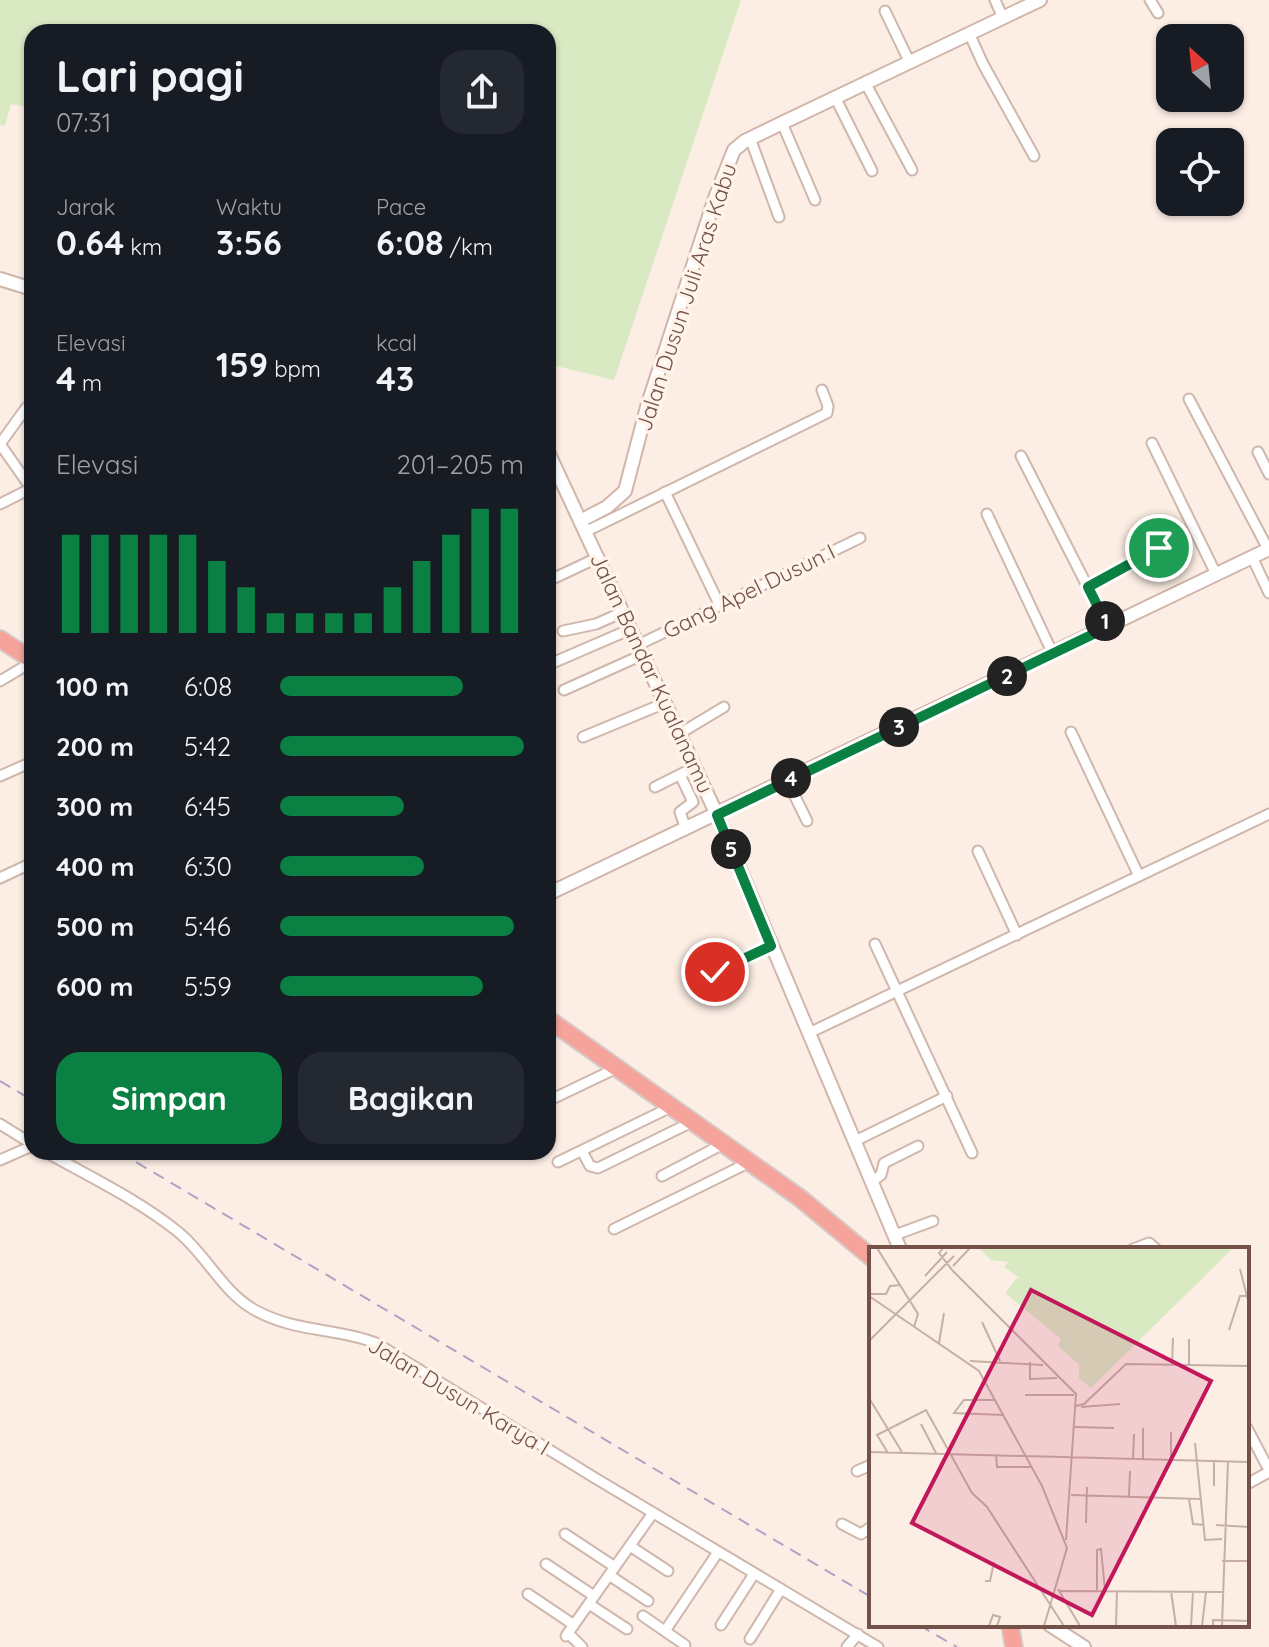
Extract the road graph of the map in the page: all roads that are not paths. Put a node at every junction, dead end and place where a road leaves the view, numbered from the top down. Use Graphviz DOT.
graph roads {
  1 [pos="995,0"];
  2 [pos="1040,0"];
  3 [pos="1150,0"];
  4 [pos="885,11"];
  5 [pos="1158,13"];
  6 [pos="1003,18"];
  7 [pos="969,33"];
  8 [pos="910,63"];
  9 [pos="866,84"];
  10 [pos="835,97"];
  11 [pos="782,123"];
  12 [pos="750,138"];
  13 [pos="1034,156"];
  14 [pos="912,170"];
  15 [pos="872,171"];
  16 [pos="815,200"];
  17 [pos="779,217"];
  18 [pos="0,279"];
  19 [pos="24,286"];
  20 [pos="822,390"];
  21 [pos="1189,399"];
  22 [pos="24,411"];
  23 [pos="1152,443"];
  24 [pos="0,444"];
  25 [pos="1258,452"];
  26 [pos="1021,456"];
  27 [pos="1269,474"];
  28 [pos="556,475"];
  29 [pos="24,478"];
  30 [pos="24,492"];
  31 [pos="665,492"];
  32 [pos="0,504"];
  33 [pos="609,512"];
  34 [pos="987,514"];
  35 [pos="584,525"];
  36 [pos="860,538"];
  37 [pos="1159,548"];
  38 [pos="1269,549"];
  39 [pos="599,557"];
  40 [pos="1252,557"];
  41 [pos="1216,574"];
  42 [pos="556,577"];
  43 [pos="1088,587"];
  44 [pos="1269,593"];
  45 [pos="720,606"];
  46 [pos="623,612"];
  47 [pos="1108,627"];
  48 [pos="631,629"];
  49 [pos="563,631"];
  50 [pos="0,639"];
  51 [pos="640,650"];
  52 [pos="1053,654"];
  53 [pos="24,656"];
  54 [pos="556,661"];
  55 [pos="24,666"];
  56 [pos="0,681"];
  57 [pos="564,690"];
  58 [pos="665,703"];
  59 [pos="724,707"];
  60 [pos="1071,732"];
  61 [pos="679,734"];
  62 [pos="583,737"];
  63 [pos="24,766"];
  64 [pos="695,767"];
  65 [pos="680,775"];
  66 [pos="0,776"];
  67 [pos="787,780"];
  68 [pos="703,784"];
  69 [pos="655,787"];
  70 [pos="688,791"];
  71 [pos="1269,814"];
  72 [pos="717,815"];
  73 [pos="807,821"];
  74 [pos="686,829"];
  75 [pos="978,851"];
  76 [pos="24,867"];
  77 [pos="1139,876"];
  78 [pos="0,878"];
  79 [pos="556,890"];
  80 [pos="1017,935"];
  81 [pos="875,944"];
  82 [pos="771,946"];
  83 [pos="715,972"];
  84 [pos="899,990"];
  85 [pos="556,1024"];
  86 [pos="809,1033"];
  87 [pos="619,1067"];
  88 [pos="947,1096"];
  89 [pos="556,1097"];
  90 [pos="673,1106"];
  91 [pos="694,1121"];
  92 [pos="0,1124"];
  93 [pos="24,1140"];
  94 [pos="855,1141"];
  95 [pos="723,1144"];
  96 [pos="918,1146"];
  97 [pos="24,1149"];
  98 [pos="582,1151"];
  99 [pos="972,1153"];
  100 [pos="0,1160"];
  101 [pos="60,1160"];
  102 [pos="558,1162"];
  103 [pos="750,1162"];
  104 [pos="662,1176"];
  105 [pos="871,1182"];
  106 [pos="933,1221"];
  107 [pos="614,1229"];
  108 [pos="895,1235"];
  109 [pos="899,1247"];
  110 [pos="869,1255"];
  111 [pos="1249,1432"];
  112 [pos="869,1466"];
  113 [pos="857,1471"];
  114 [pos="1269,1471"];
  115 [pos="1249,1483"];
  116 [pos="653,1513"];
  117 [pos="842,1524"];
  118 [pos="869,1528"];
  119 [pos="565,1534"];
  120 [pos="630,1546"];
  121 [pos="718,1552"];
  122 [pos="546,1564"];
  123 [pos="612,1571"];
  124 [pos="668,1571"];
  125 [pos="754,1574"];
  126 [pos="781,1589"];
  127 [pos="528,1594"];
  128 [pos="592,1600"];
  129 [pos="648,1601"];
  130 [pos="643,1616"];
  131 [pos="721,1625"];
  132 [pos="1010,1627"];
  133 [pos="1053,1627"];
  134 [pos="627,1629"];
  135 [pos="665,1631"];
  136 [pos="569,1632"];
  137 [pos="858,1634"];
  138 [pos="750,1639"];
  139 [pos="685,1645"];
  140 [pos="582,1647"];
  141 [pos="847,1647"];
  142 [pos="878,1647"];
  143 [pos="1014,1647"];
  144 [pos="1084,1647"];
  1 -- 6 [label="street"];
  2 -- 6 [label="street, Jalan Dusun Juli Aras Kabu"];
  3 -- 5 [label="street"];
  4 -- 8 [label="street"];
  6 -- 7 [label="street, Jalan Dusun Juli Aras Kabu"];
  7 -- 8 [label="street, Jalan Dusun Juli Aras Kabu"];
  7 -- 13 [label="street"];
  8 -- 9 [label="street, Jalan Dusun Juli Aras Kabu"];
  9 -- 10 [label="street, Jalan Dusun Juli Aras Kabu"];
  9 -- 14 [label="street"];
  10 -- 11 [label="street, Jalan Dusun Juli Aras Kabu"];
  10 -- 15 [label="street"];
  11 -- 12 [label="street, Jalan Dusun Juli Aras Kabu"];
  11 -- 16 [label="street"];
  12 -- 17 [label="street"];
  12 -- 33 [label="street, Jalan Dusun Juli Aras Kabu"];
  18 -- 19 [label="street"];
  20 -- 31 [label="street"];
  21 -- 38 [label="street"];
  22 -- 24 [label="street"];
  23 -- 41 [label="street"];
  24 -- 29 [label="street"];
  25 -- 27 [label="street"];
  26 -- 43 [label="street"];
  28 -- 35 [label="street, Jalan Bandar Kualanamu"];
  30 -- 32 [label="street"];
  31 -- 33 [label="street"];
  31 -- 45 [label="street"];
  33 -- 35 [label="street, Jalan Dusun Juli Aras Kabu"];
  34 -- 52 [label="street"];
  35 -- 39 [label="street, Jalan Bandar Kualanamu"];
  36 -- 45 [label="street, Gang Apel Dusun I"];
  37 -- 43 [label="street"];
  38 -- 40 [label="street"];
  39 -- 42 [label="street"];
  39 -- 46 [label="street, Jalan Bandar Kualanamu"];
  40 -- 41 [label="street"];
  40 -- 44 [label="street"];
  41 -- 47 [label="street"];
  43 -- 47 [label="street"];
  45 -- 51 [label="street, Gang Apel Dusun I"];
  46 -- 48 [label="street, Jalan Bandar Kualanamu"];
  46 -- 49 [label="street"];
  47 -- 52 [label="street"];
  48 -- 51 [label="street, Jalan Bandar Kualanamu"];
  48 -- 54 [label="street"];
  50 -- 53 [label="highway"];
  51 -- 57 [label="street, Gang Apel Dusun I"];
  51 -- 58 [label="street, Jalan Bandar Kualanamu"];
  52 -- 67 [label="street"];
  55 -- 56 [label="street"];
  58 -- 61 [label="street, Jalan Bandar Kualanamu"];
  58 -- 62 [label="street"];
  59 -- 61 [label="street"];
  60 -- 77 [label="street"];
  61 -- 64 [label="street, Jalan Bandar Kualanamu"];
  63 -- 66 [label="street"];
  64 -- 65 [label="street"];
  64 -- 68 [label="street, Jalan Bandar Kualanamu"];
  65 -- 69 [label="street"];
  65 -- 70 [label="street"];
  67 -- 72 [label="street"];
  67 -- 73 [label="street"];
  68 -- 70 [label="street"];
  68 -- 72 [label="street, Jalan Bandar Kualanamu"];
  70 -- 74 [label="street"];
  71 -- 77 [label="street"];
  72 -- 74 [label="street"];
  72 -- 82 [label="street, Jalan Bandar Kualanamu"];
  74 -- 79 [label="street"];
  75 -- 80 [label="street"];
  76 -- 78 [label="street"];
  77 -- 80 [label="street"];
  80 -- 84 [label="street"];
  81 -- 84 [label="street"];
  82 -- 83 [label="street"];
  82 -- 86 [label="street, Jalan Bandar Kualanamu"];
  84 -- 86 [label="street"];
  84 -- 88 [label="street"];
  85 -- 87 [label="highway"];
  86 -- 94 [label="street, Jalan Bandar Kualanamu"];
  87 -- 89 [label="street"];
  87 -- 90 [label="highway"];
  88 -- 94 [label="street"];
  88 -- 99 [label="street"];
  90 -- 91 [label="highway"];
  90 -- 98 [label="street"];
  91 -- 95 [label="highway"];
  91 -- 98 [label="street"];
  92 -- 93 [label="street"];
  94 -- 105 [label="street, Jalan Bandar Kualanamu"];
  95 -- 103 [label="highway"];
  95 -- 104 [label="street"];
  96 -- 105 [label="street"];
  97 -- 100 [label="street"];
  98 -- 102 [label="street"];
  101 -- 116 [label="street, Jalan Dusun Karya I"];
  103 -- 107 [label="street"];
  103 -- 110 [label="highway"];
  105 -- 108 [label="street, Jalan Bandar Kualanamu"];
  106 -- 108 [label="street"];
  108 -- 109 [label="street, Jalan Bandar Kualanamu"];
  111 -- 114 [label="street"];
  112 -- 113 [label="street"];
  114 -- 115 [label="street"];
  116 -- 120 [label="street"];
  116 -- 121 [label="street, Jalan Dusun Karya I"];
  117 -- 118 [label="street"];
  119 -- 123 [label="street"];
  120 -- 123 [label="street"];
  120 -- 124 [label="street"];
  121 -- 125 [label="street, Jalan Dusun Karya I"];
  121 -- 135 [label="street"];
  122 -- 128 [label="street"];
  123 -- 128 [label="street"];
  123 -- 129 [label="street"];
  125 -- 126 [label="street, Jalan Dusun Karya I"];
  125 -- 131 [label="street"];
  126 -- 137 [label="street, Jalan Dusun Karya I"];
  126 -- 138 [label="street"];
  127 -- 136 [label="street"];
  128 -- 134 [label="street"];
  128 -- 136 [label="street"];
  130 -- 135 [label="street"];
  132 -- 143 [label="highway"];
  133 -- 144 [label="street"];
  135 -- 139 [label="street"];
  136 -- 140 [label="street"];
  137 -- 141 [label="street"];
  137 -- 142 [label="street, Jalan Dusun Karya I"];
}
